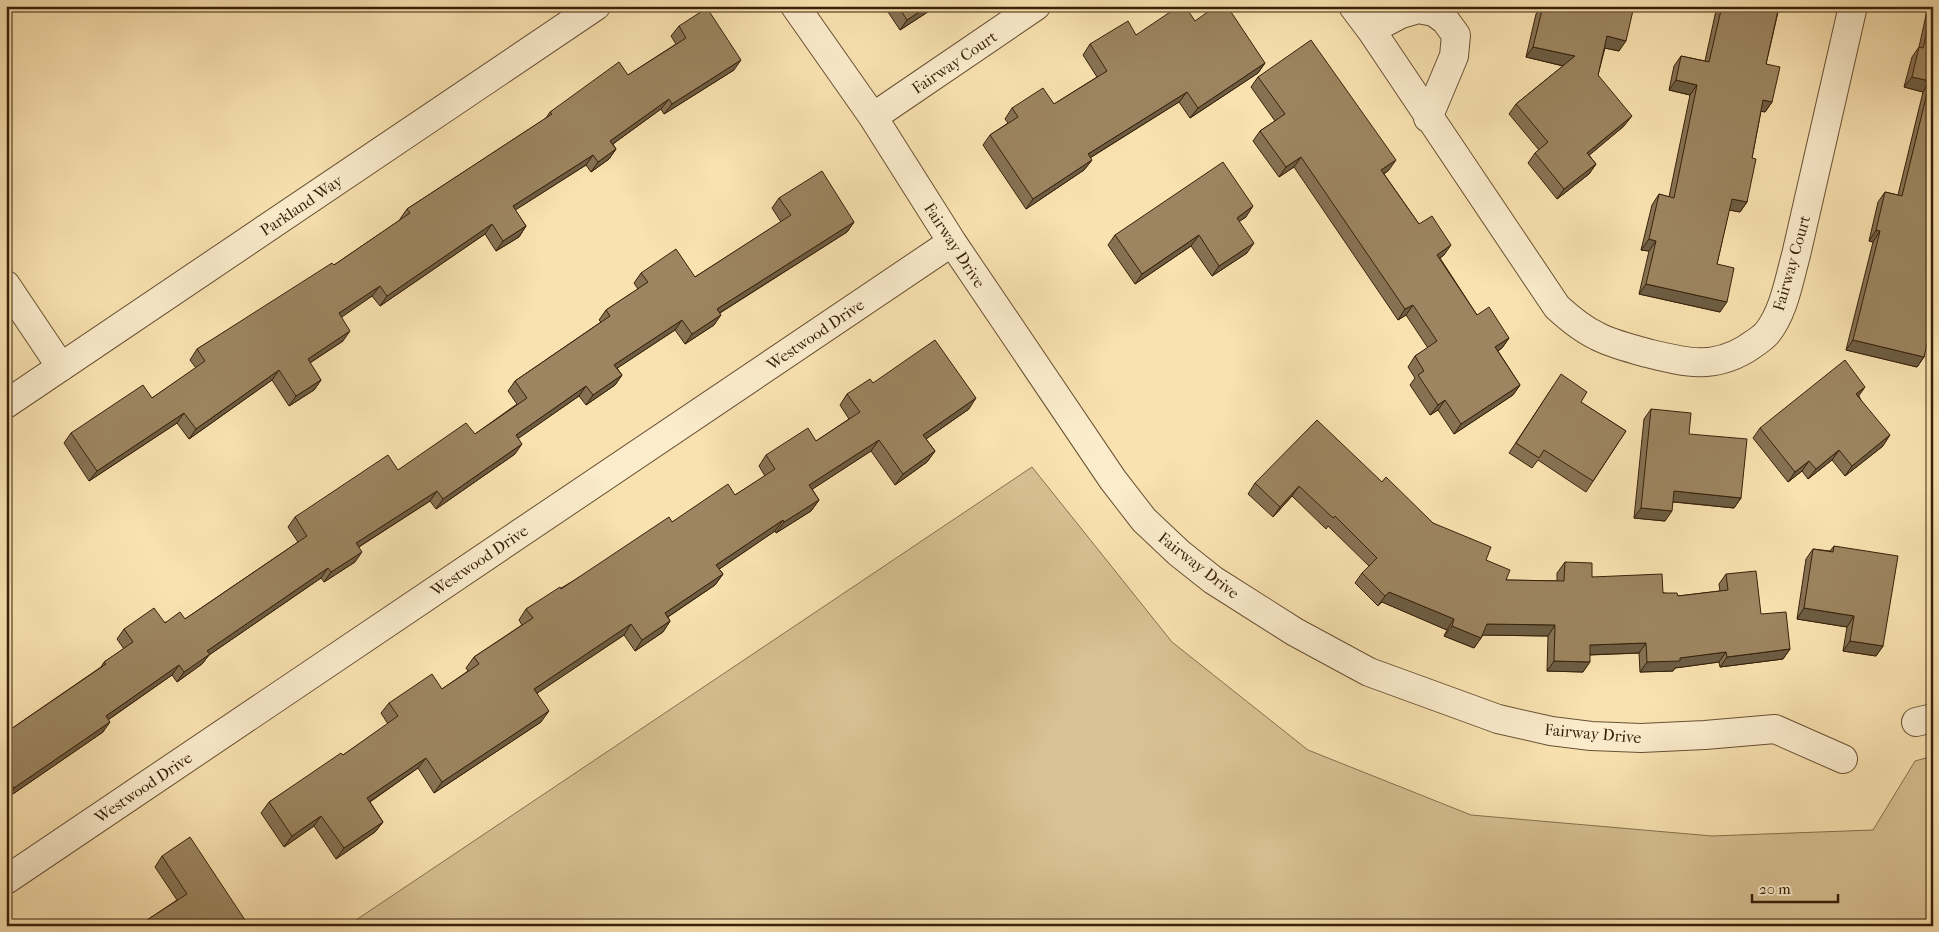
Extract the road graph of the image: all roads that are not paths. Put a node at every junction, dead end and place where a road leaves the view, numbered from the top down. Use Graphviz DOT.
graph roads {
  1 [pos="596,6"];
  2 [pos="795,6"];
  3 [pos="1036,6"];
  4 [pos="1353,6"];
  5 [pos="1853,6"];
  6 [pos="1371,30"];
  7 [pos="872,117"];
  8 [pos="1428,118"];
  9 [pos="952,242"];
  10 [pos="6,286"];
  11 [pos="61,367"];
  12 [pos="6,404"];
  13 [pos="1843,759"];
  14 [pos="6,880"];
  1 -- 11 [label="street, Parkland Way"];
  2 -- 7 [label="street, Fairway Drive"];
  3 -- 7 [label="street, Fairway Court"];
  4 -- 6 [label="street, Fairway Court"];
  5 -- 8 [label="street, Fairway Court"];
  6 -- 8 [label="street, Fairway Court"];
  6 -- 8 [label="street"];
  7 -- 9 [label="street, Fairway Drive"];
  9 -- 13 [label="street, Fairway Drive"];
  9 -- 14 [label="street, Westwood Drive"];
  10 -- 11 [label="street"];
  11 -- 12 [label="street, Parkland Way"];
}
